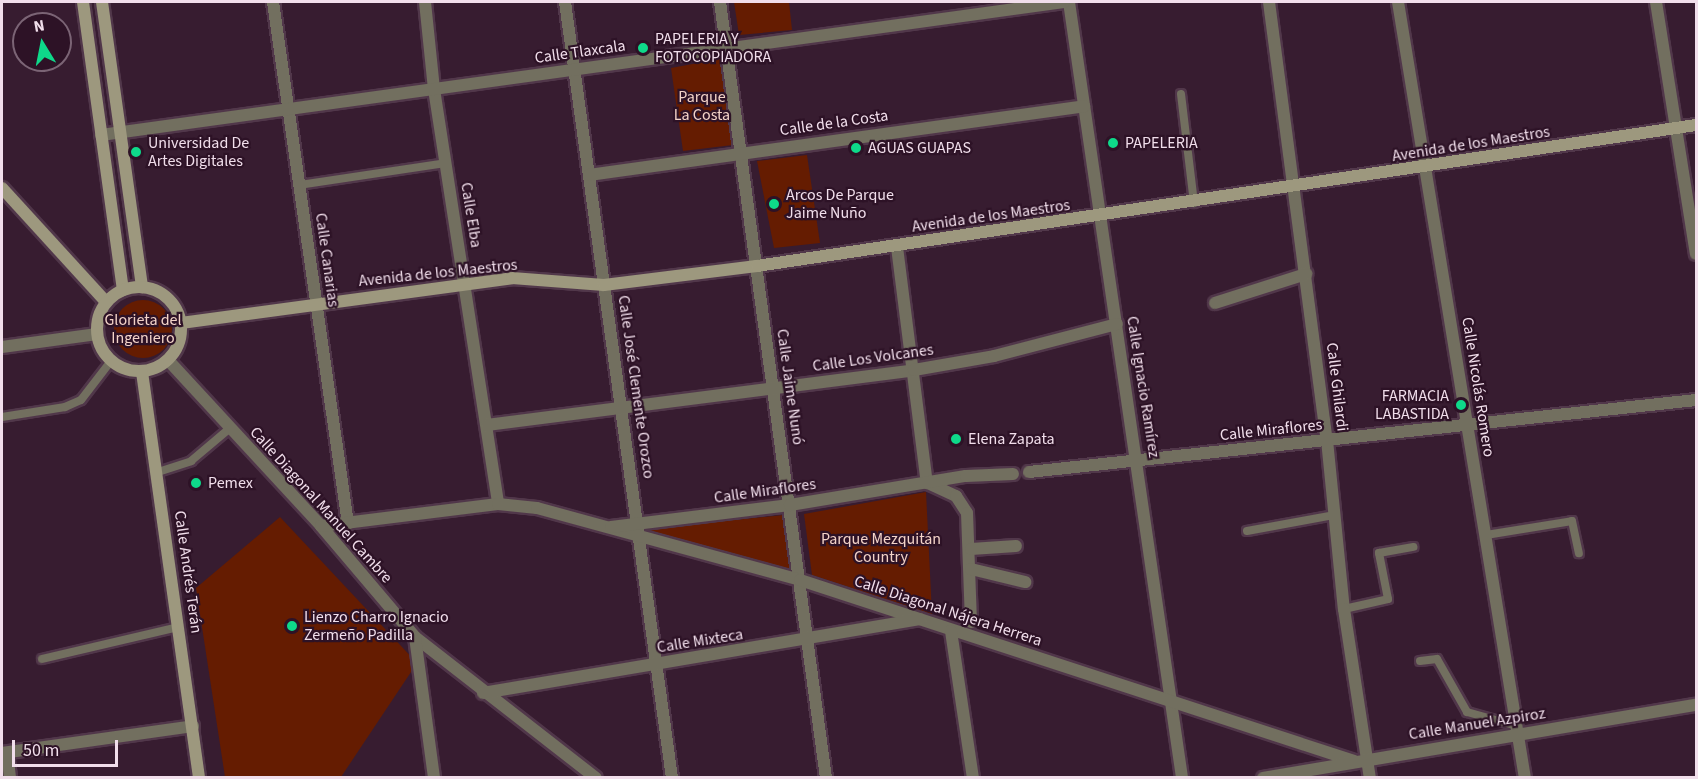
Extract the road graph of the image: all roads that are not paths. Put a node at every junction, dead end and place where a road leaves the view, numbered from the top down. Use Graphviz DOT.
graph roads {
  1 [pos="83,2"];
  2 [pos="102,2"];
  3 [pos="273,2"];
  4 [pos="425,2"];
  5 [pos="565,2"];
  6 [pos="720,2"];
  7 [pos="1064,2"];
  8 [pos="1070,2"];
  9 [pos="1269,2"];
  10 [pos="1398,2"];
  11 [pos="1656,2"];
  12 [pos="726,48"];
  13 [pos="574,69"];
  14 [pos="434,89"];
  15 [pos="1181,94"];
  16 [pos="1084,106"];
  17 [pos="288,109"];
  18 [pos="1696,125"];
  19 [pos="1675,129"];
  20 [pos="121,132"];
  21 [pos="101,135"];
  22 [pos="739,153"];
  23 [pos="446,163"];
  24 [pos="1425,168"];
  25 [pos="589,175"];
  26 [pos="299,184"];
  27 [pos="2,188"];
  28 [pos="1294,188"];
  29 [pos="1194,203"];
  30 [pos="1100,217"];
  31 [pos="897,247"];
  32 [pos="1696,254"];
  33 [pos="757,266"];
  34 [pos="1306,274"];
  35 [pos="465,284"];
  36 [pos="604,285"];
  37 [pos="142,287"];
  38 [pos="123,290"];
  39 [pos="106,302"];
  40 [pos="1215,303"];
  41 [pos="316,304"];
  42 [pos="181,323"];
  43 [pos="1117,324"];
  44 [pos="97,334"];
  45 [pos="2,347"];
  46 [pos="168,360"];
  47 [pos="111,361"];
  48 [pos="914,370"];
  49 [pos="142,372"];
  50 [pos="774,388"];
  51 [pos="1696,400"];
  52 [pos="622,407"];
  53 [pos="2,417"];
  54 [pos="1468,424"];
  55 [pos="486,425"];
  56 [pos="230,428"];
  57 [pos="1327,440"];
  58 [pos="1138,461"];
  59 [pos="158,472"];
  60 [pos="1029,472"];
  61 [pos="1013,474"];
  62 [pos="927,483"];
  63 [pos="498,504"];
  64 [pos="790,505"];
  65 [pos="1334,515"];
  66 [pos="348,524"];
  67 [pos="638,524"];
  68 [pos="321,526"];
  69 [pos="607,527"];
  70 [pos="1247,531"];
  71 [pos="1486,535"];
  72 [pos="639,537"];
  73 [pos="1016,546"];
  74 [pos="1413,547"];
  75 [pos="970,549"];
  76 [pos="1579,553"];
  77 [pos="971,569"];
  78 [pos="800,580"];
  79 [pos="1025,582"];
  80 [pos="1344,609"];
  81 [pos="921,619"];
  82 [pos="970,621"];
  83 [pos="178,627"];
  84 [pos="951,631"];
  85 [pos="415,637"];
  86 [pos="807,641"];
  87 [pos="42,659"];
  88 [pos="1420,661"];
  89 [pos="656,665"];
  90 [pos="483,693"];
  91 [pos="1170,699"];
  92 [pos="1696,705"];
  93 [pos="193,726"];
  94 [pos="1518,730"];
  95 [pos="4,753"];
  96 [pos="1368,759"];
  97 [pos="1354,761"];
  98 [pos="10,777"];
  99 [pos="199,777"];
  100 [pos="434,777"];
  101 [pos="596,777"];
  102 [pos="672,777"];
  103 [pos="826,777"];
  104 [pos="973,777"];
  105 [pos="1182,777"];
  106 [pos="1263,777"];
  107 [pos="1370,777"];
  108 [pos="1525,777"];
  1 -- 21 [label="street"];
  2 -- 20 [label="street"];
  3 -- 17 [label="street, Calle Canarias"];
  4 -- 14 [label="street, Calle Elba"];
  5 -- 13 [label="street, Calle José Clemente Orozco"];
  6 -- 12 [label="street, Calle Jaime Nunó"];
  7 -- 12 [label="street, Calle Tlaxcala"];
  8 -- 16 [label="street, Calle Ignacio Ramírez"];
  9 -- 28 [label="street, Calle Ghilardi"];
  10 -- 24 [label="street, Calle Nicolás Romero"];
  11 -- 19 [label="street"];
  12 -- 13 [label="street, Calle Tlaxcala"];
  12 -- 22 [label="street, Calle Jaime Nunó"];
  13 -- 14 [label="street, Calle Tlaxcala"];
  13 -- 25 [label="street, Calle José Clemente Orozco"];
  14 -- 17 [label="street, Calle Tlaxcala"];
  14 -- 23 [label="street, Calle Elba"];
  15 -- 29 [label="lane"];
  16 -- 22 [label="street, Calle de la Costa"];
  16 -- 30 [label="street, Calle Ignacio Ramírez"];
  17 -- 20 [label="street, Calle Tlaxcala"];
  17 -- 26 [label="street, Calle Canarias"];
  18 -- 19 [label="street, Avenida de los Maestros"];
  19 -- 24 [label="street, Avenida de los Maestros"];
  19 -- 32 [label="street"];
  20 -- 21 [label="street, Calle Tlaxcala"];
  20 -- 37 [label="street"];
  21 -- 38 [label="street"];
  22 -- 25 [label="street, Calle de la Costa"];
  22 -- 33 [label="street, Calle Jaime Nunó"];
  23 -- 26 [label="lane"];
  23 -- 35 [label="street, Calle Elba"];
  24 -- 28 [label="street, Avenida de los Maestros"];
  24 -- 54 [label="street, Calle Nicolás Romero"];
  25 -- 36 [label="street, Calle José Clemente Orozco"];
  26 -- 41 [label="street, Calle Canarias"];
  27 -- 39 [label="street"];
  28 -- 29 [label="street, Avenida de los Maestros"];
  28 -- 34 [label="street, Calle Ghilardi"];
  29 -- 30 [label="street, Avenida de los Maestros"];
  30 -- 31 [label="street, Avenida de los Maestros"];
  30 -- 43 [label="street, Calle Ignacio Ramírez"];
  31 -- 33 [label="street, Avenida de los Maestros"];
  31 -- 48 [label="street"];
  33 -- 36 [label="street, Avenida de los Maestros"];
  33 -- 50 [label="street, Calle Jaime Nunó"];
  34 -- 40 [label="street"];
  34 -- 57 [label="street, Calle Ghilardi"];
  35 -- 36 [label="street, Avenida de los Maestros"];
  35 -- 41 [label="street, Avenida de los Maestros"];
  35 -- 55 [label="street, Calle Elba"];
  36 -- 52 [label="street, Calle José Clemente Orozco"];
  37 -- 38 [label="street"];
  37 -- 42 [label="street"];
  38 -- 39 [label="street"];
  39 -- 44 [label="street"];
  41 -- 42 [label="street, Avenida de los Maestros"];
  41 -- 66 [label="street, Calle Canarias"];
  42 -- 46 [label="street"];
  43 -- 48 [label="street, Calle Los Volcanes"];
  43 -- 58 [label="street, Calle Ignacio Ramírez"];
  44 -- 45 [label="street"];
  44 -- 47 [label="street"];
  46 -- 49 [label="street"];
  46 -- 56 [label="street, Calle Diagonal Manuel Cambre"];
  47 -- 49 [label="street"];
  47 -- 53 [label="lane"];
  48 -- 50 [label="street, Calle Los Volcanes"];
  48 -- 62 [label="street"];
  49 -- 59 [label="street, Calle Andrés Terán"];
  50 -- 52 [label="street, Calle Los Volcanes"];
  50 -- 64 [label="street, Calle Jaime Nunó"];
  51 -- 54 [label="street, Calle Miraflores"];
  52 -- 55 [label="street, Calle Los Volcanes"];
  52 -- 67 [label="street, Calle José Clemente Orozco"];
  54 -- 57 [label="street, Calle Miraflores"];
  54 -- 71 [label="street, Calle Nicolás Romero"];
  55 -- 63 [label="street, Calle Elba"];
  56 -- 59 [label="lane"];
  56 -- 68 [label="street, Calle Diagonal Manuel Cambre"];
  57 -- 58 [label="street, Calle Miraflores"];
  57 -- 65 [label="street, Calle Ghilardi"];
  58 -- 60 [label="street, Calle Miraflores"];
  58 -- 91 [label="street, Calle Ignacio Ramírez"];
  59 -- 83 [label="street, Calle Andrés Terán"];
  61 -- 62 [label="street, Calle Miraflores"];
  62 -- 64 [label="street, Calle Miraflores"];
  62 -- 75 [label="street"];
  63 -- 66 [label="street, Calle Diagonal Nájera Herrera"];
  63 -- 69 [label="street, Calle Diagonal Nájera Herrera"];
  64 -- 67 [label="street, Calle Miraflores"];
  64 -- 78 [label="street, Calle Jaime Nunó"];
  65 -- 70 [label="lane"];
  65 -- 80 [label="street, Calle Ghilardi"];
  66 -- 68 [label="street, Calle Diagonal Nájera Herrera"];
  67 -- 69 [label="street, Calle Miraflores"];
  67 -- 72 [label="street, Calle José Clemente Orozco"];
  68 -- 85 [label="street, Calle Diagonal Manuel Cambre"];
  69 -- 72 [label="street, Calle Diagonal Nájera Herrera"];
  71 -- 76 [label="lane"];
  71 -- 94 [label="street, Calle Nicolás Romero"];
  72 -- 78 [label="street, Calle Diagonal Nájera Herrera"];
  72 -- 89 [label="street, Calle José Clemente Orozco"];
  73 -- 75 [label="street"];
  74 -- 80 [label="lane"];
  75 -- 77 [label="street"];
  77 -- 79 [label="street"];
  77 -- 82 [label="street"];
  78 -- 81 [label="street, Calle Diagonal Nájera Herrera"];
  78 -- 86 [label="street, Calle Jaime Nunó"];
  80 -- 96 [label="street, Calle Ghilardi"];
  81 -- 84 [label="street, Calle Diagonal Nájera Herrera"];
  81 -- 86 [label="street, Calle Mixteca"];
  83 -- 87 [label="lane"];
  83 -- 93 [label="street, Calle Andrés Terán"];
  84 -- 91 [label="street, Calle Diagonal Nájera Herrera"];
  84 -- 104 [label="street"];
  85 -- 90 [label="street, Calle Diagonal Manuel Cambre"];
  85 -- 100 [label="street"];
  86 -- 89 [label="street, Calle Mixteca"];
  86 -- 103 [label="street, Calle Jaime Nunó"];
  88 -- 94 [label="lane"];
  89 -- 90 [label="street, Calle Mixteca"];
  89 -- 102 [label="street, Calle José Clemente Orozco"];
  90 -- 101 [label="street, Calle Diagonal Manuel Cambre"];
  91 -- 97 [label="street, Calle Diagonal Nájera Herrera"];
  91 -- 105 [label="street, Calle Ignacio Ramírez"];
  92 -- 94 [label="street, Calle Manuel Azpiroz"];
  93 -- 95 [label="street"];
  93 -- 99 [label="street, Calle Andrés Terán"];
  94 -- 96 [label="street, Calle Manuel Azpiroz"];
  94 -- 108 [label="street, Calle Nicolás Romero"];
  95 -- 98 [label="street"];
  96 -- 97 [label="street, Calle Manuel Azpiroz"];
  96 -- 107 [label="street, Calle Ghilardi"];
  97 -- 106 [label="street, Calle Manuel Azpiroz"];
}
